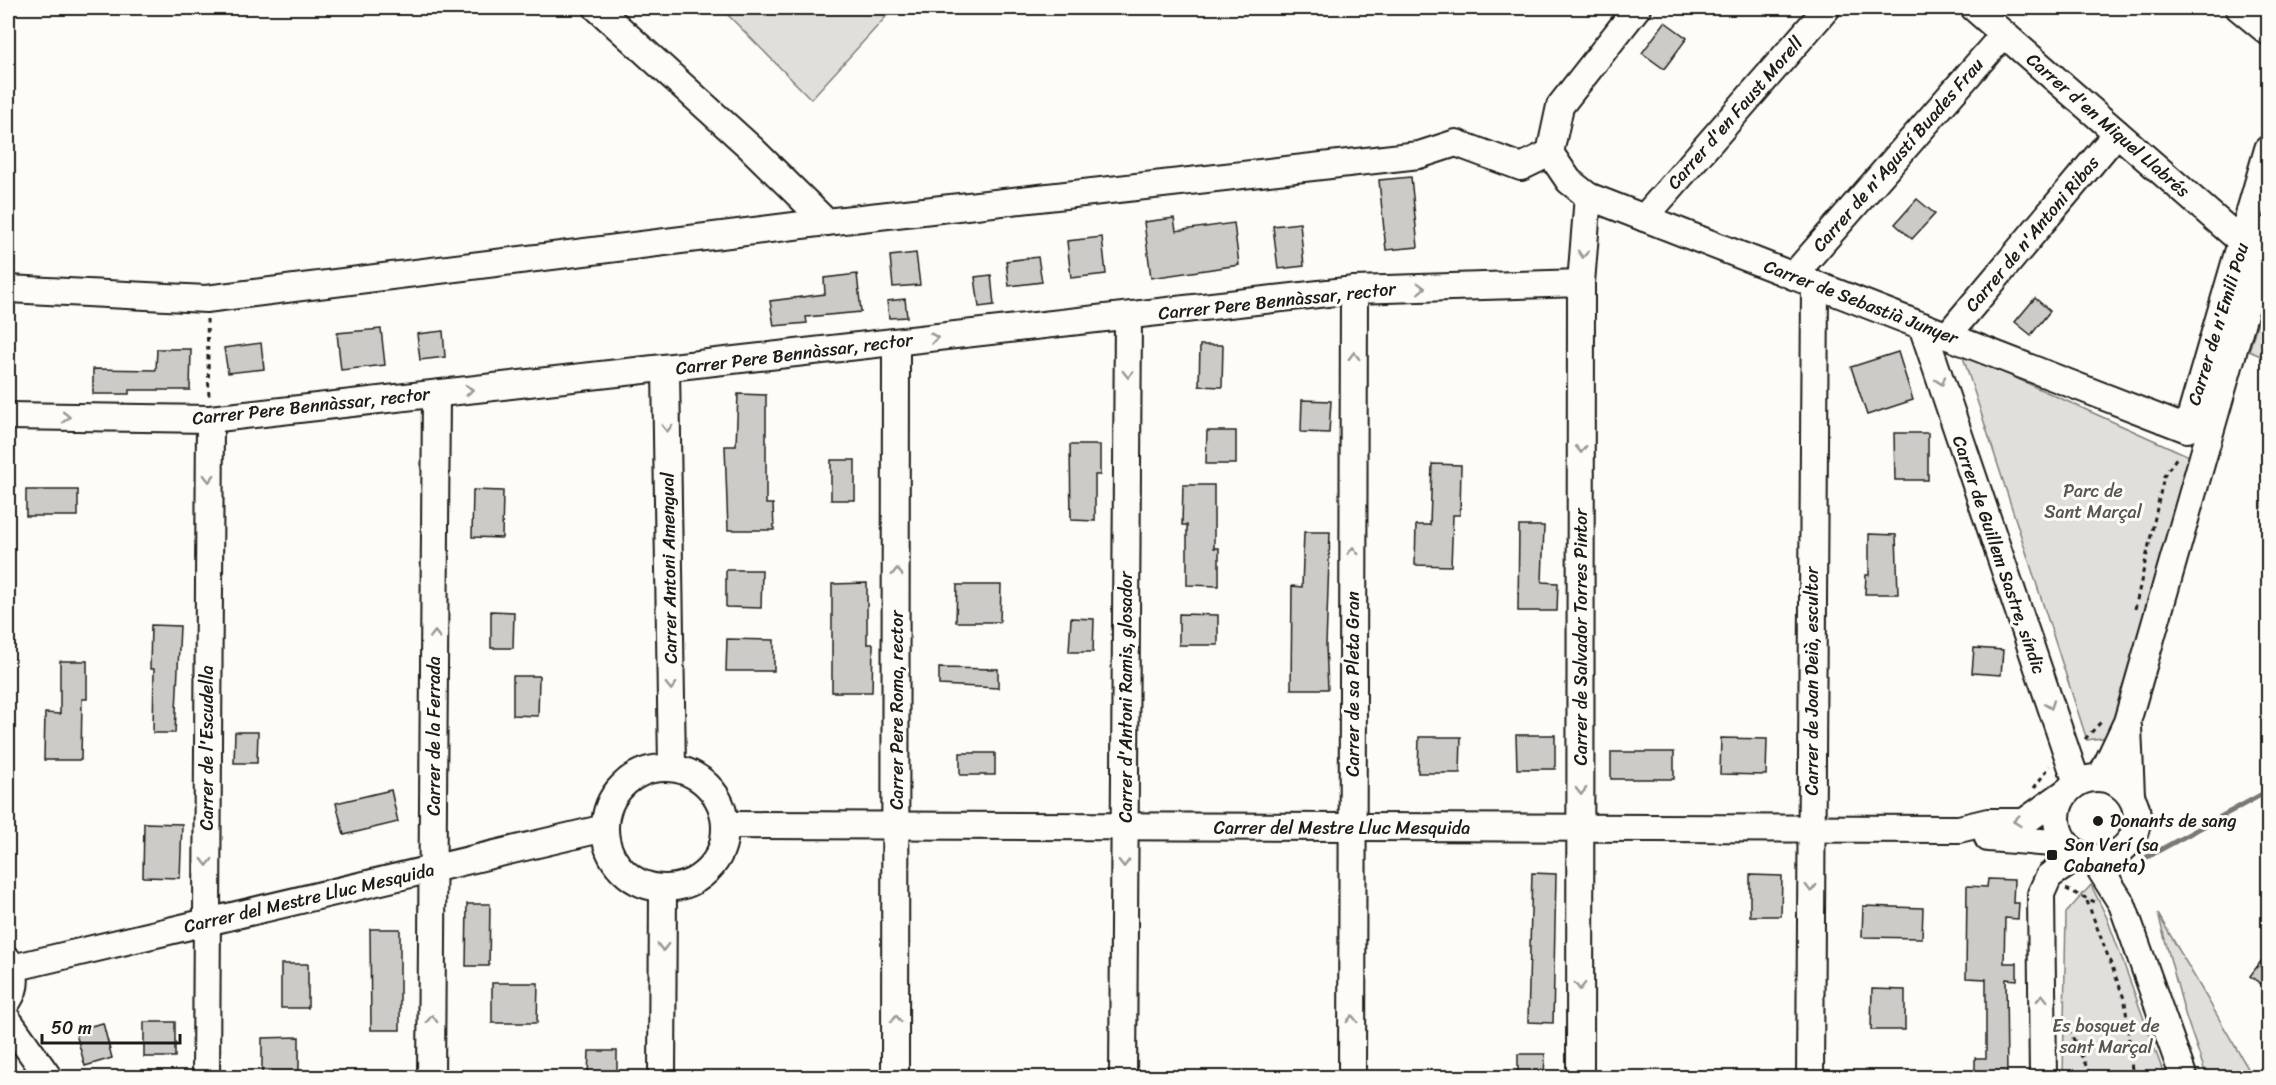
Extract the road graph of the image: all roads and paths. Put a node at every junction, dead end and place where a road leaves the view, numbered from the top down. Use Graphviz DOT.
graph roads {
  1 [pos="597,8"];
  2 [pos="1637,8"];
  3 [pos="1827,8"];
  4 [pos="1974,8"];
  5 [pos="2239,8"];
  6 [pos="2268,32"];
  7 [pos="2004,34"];
  8 [pos="2117,133"];
  9 [pos="2268,149"];
  10 [pos="1550,153"];
  11 [pos="1588,196"];
  12 [pos="1644,218"];
  13 [pos="826,222"];
  14 [pos="2268,230"];
  15 [pos="2242,242"];
  16 [pos="1804,280"];
  17 [pos="1581,283"];
  18 [pos="8,289"];
  19 [pos="1354,290"];
  20 [pos="206,299"];
  21 [pos="1128,316"];
  22 [pos="1922,326"];
  23 [pos="1947,336"];
  24 [pos="896,342"];
  25 [pos="666,369"];
  26 [pos="436,394"];
  27 [pos="8,416"];
  28 [pos="210,419"];
  29 [pos="2187,429"];
  30 [pos="2127,722"];
  31 [pos="672,767"];
  32 [pos="2081,784"];
  33 [pos="2131,795"];
  34 [pos="726,825"];
  35 [pos="897,826"];
  36 [pos="1125,827"];
  37 [pos="605,828"];
  38 [pos="1352,828"];
  39 [pos="1581,829"];
  40 [pos="1811,830"];
  41 [pos="1959,830"];
  42 [pos="2125,847"];
  43 [pos="2080,852"];
  44 [pos="434,868"];
  45 [pos="663,889"];
  46 [pos="2086,900"];
  47 [pos="2122,904"];
  48 [pos="206,922"];
  49 [pos="10,964"];
  50 [pos="8,1001"];
  51 [pos="2063,1017"];
  52 [pos="8,1020"];
  53 [pos="49,1077"];
  54 [pos="206,1077"];
  55 [pos="431,1077"];
  56 [pos="662,1077"];
  57 [pos="895,1077"];
  58 [pos="1123,1077"];
  59 [pos="1352,1077"];
  60 [pos="1580,1077"];
  61 [pos="1810,1077"];
  62 [pos="2043,1077"];
  63 [pos="2092,1077"];
  64 [pos="2135,1077"];
  65 [pos="2184,1077"];
  1 -- 13 [label="street"];
  2 -- 10 [label="street"];
  3 -- 12 [label="street, Carrer d'en Faust Morell"];
  4 -- 7 [label="street, Carrer d'en Miquel Llabrés"];
  5 -- 6 [label="street"];
  7 -- 8 [label="street, Carrer d'en Miquel Llabrés"];
  7 -- 16 [label="street, Carrer de n'Agustí Buades Frau"];
  8 -- 15 [label="street, Carrer d'en Miquel Llabrés"];
  8 -- 23 [label="street, Carrer de n'Antoni Ribas"];
  9 -- 15 [label="street, Carrer de n'Emili Pou"];
  10 -- 11 [label="street, Carrer de Sebastià Junyer"];
  10 -- 13 [label="street"];
  11 -- 12 [label="street, Carrer de Sebastià Junyer"];
  11 -- 17 [label="street, Carrer de Salvador Torres Pintor, one-way"];
  12 -- 16 [label="street, Carrer de Sebastià Junyer"];
  13 -- 20 [label="street"];
  14 -- 30 [label="street"];
  15 -- 29 [label="street, Carrer de n'Emili Pou"];
  16 -- 22 [label="street, Carrer de Sebastià Junyer"];
  16 -- 40 [label="street, Carrer de Joan Deià, escultor"];
  19 -- 17 [label="street, Carrer Pere Bennàssar, rector, one-way"];
  17 -- 39 [label="street, Carrer de Salvador Torres Pintor, one-way"];
  18 -- 20 [label="street"];
  19 -- 21 [label="street, Carrer Pere Bennàssar, rector"];
  38 -- 19 [label="street, Carrer de sa Pleta Gran, one-way"];
  20 -- 28 [label="path"];
  24 -- 21 [label="street, Carrer Pere Bennàssar, rector, one-way"];
  21 -- 36 [label="street, Carrer d'Antoni Ramis, glosador, one-way"];
  22 -- 23 [label="street, Carrer de Sebastià Junyer"];
  22 -- 32 [label="street, Carrer de Guillem Sastre, síndic, one-way"];
  23 -- 29 [label="street, Carrer de Sebastià Junyer"];
  24 -- 25 [label="street, Carrer Pere Bennàssar, rector"];
  35 -- 24 [label="street, Carrer Pere Roma, rector, one-way"];
  26 -- 25 [label="street, Carrer Pere Bennàssar, rector, one-way"];
  25 -- 31 [label="street, Carrer Antoni Amengual, one-way"];
  26 -- 28 [label="street, Carrer Pere Bennàssar, rector"];
  44 -- 26 [label="street, Carrer de la Ferrada, one-way"];
  27 -- 28 [label="street, Carrer Pere Bennàssar, rector, one-way"];
  28 -- 48 [label="street, Carrer de l'Escudella, one-way"];
  30 -- 32 [label="street"];
  30 -- 33 [label="street"];
  31 -- 34 [label="street"];
  31 -- 37 [label="street"];
  32 -- 33 [label="street"];
  32 -- 41 [label="street, Carrer del Mestre Lluc Mesquida, one-way"];
  32 -- 43 [label="street"];
  33 -- 42 [label="street"];
  34 -- 35 [label="street, Carrer del Mestre Lluc Mesquida"];
  34 -- 45 [label="street"];
  35 -- 36 [label="street, Carrer del Mestre Lluc Mesquida"];
  57 -- 35 [label="street, Carrer Pere Roma, rector, one-way"];
  36 -- 38 [label="street, Carrer del Mestre Lluc Mesquida"];
  36 -- 58 [label="street, Carrer d'Antoni Ramis, glosador, one-way"];
  37 -- 44 [label="street, Carrer del Mestre Lluc Mesquida"];
  37 -- 45 [label="street"];
  38 -- 39 [label="street, Carrer del Mestre Lluc Mesquida"];
  59 -- 38 [label="street, Carrer de sa Pleta Gran, one-way"];
  39 -- 40 [label="street, Carrer del Mestre Lluc Mesquida"];
  39 -- 60 [label="street, Carrer de Salvador Torres Pintor, one-way"];
  40 -- 41 [label="street, Carrer del Mestre Lluc Mesquida"];
  40 -- 61 [label="street, Carrer de Joan Deià, escultor, one-way"];
  41 -- 43 [label="street, Carrer del Mestre Lluc Mesquida"];
  42 -- 43 [label="street"];
  42 -- 47 [label="street"];
  43 -- 47 [label="street"];
  62 -- 43 [label="street, one-way"];
  44 -- 48 [label="street, Carrer del Mestre Lluc Mesquida"];
  55 -- 44 [label="street, Carrer de la Ferrada, one-way"];
  45 -- 56 [label="street, one-way"];
  46 -- 64 [label="path"];
  47 -- 65 [label="street"];
  48 -- 49 [label="street, Carrer del Mestre Lluc Mesquida"];
  48 -- 54 [label="street, Carrer de l'Escudella"];
  49 -- 50 [label="street"];
  51 -- 63 [label="path"];
  52 -- 53 [label="street"];
}
